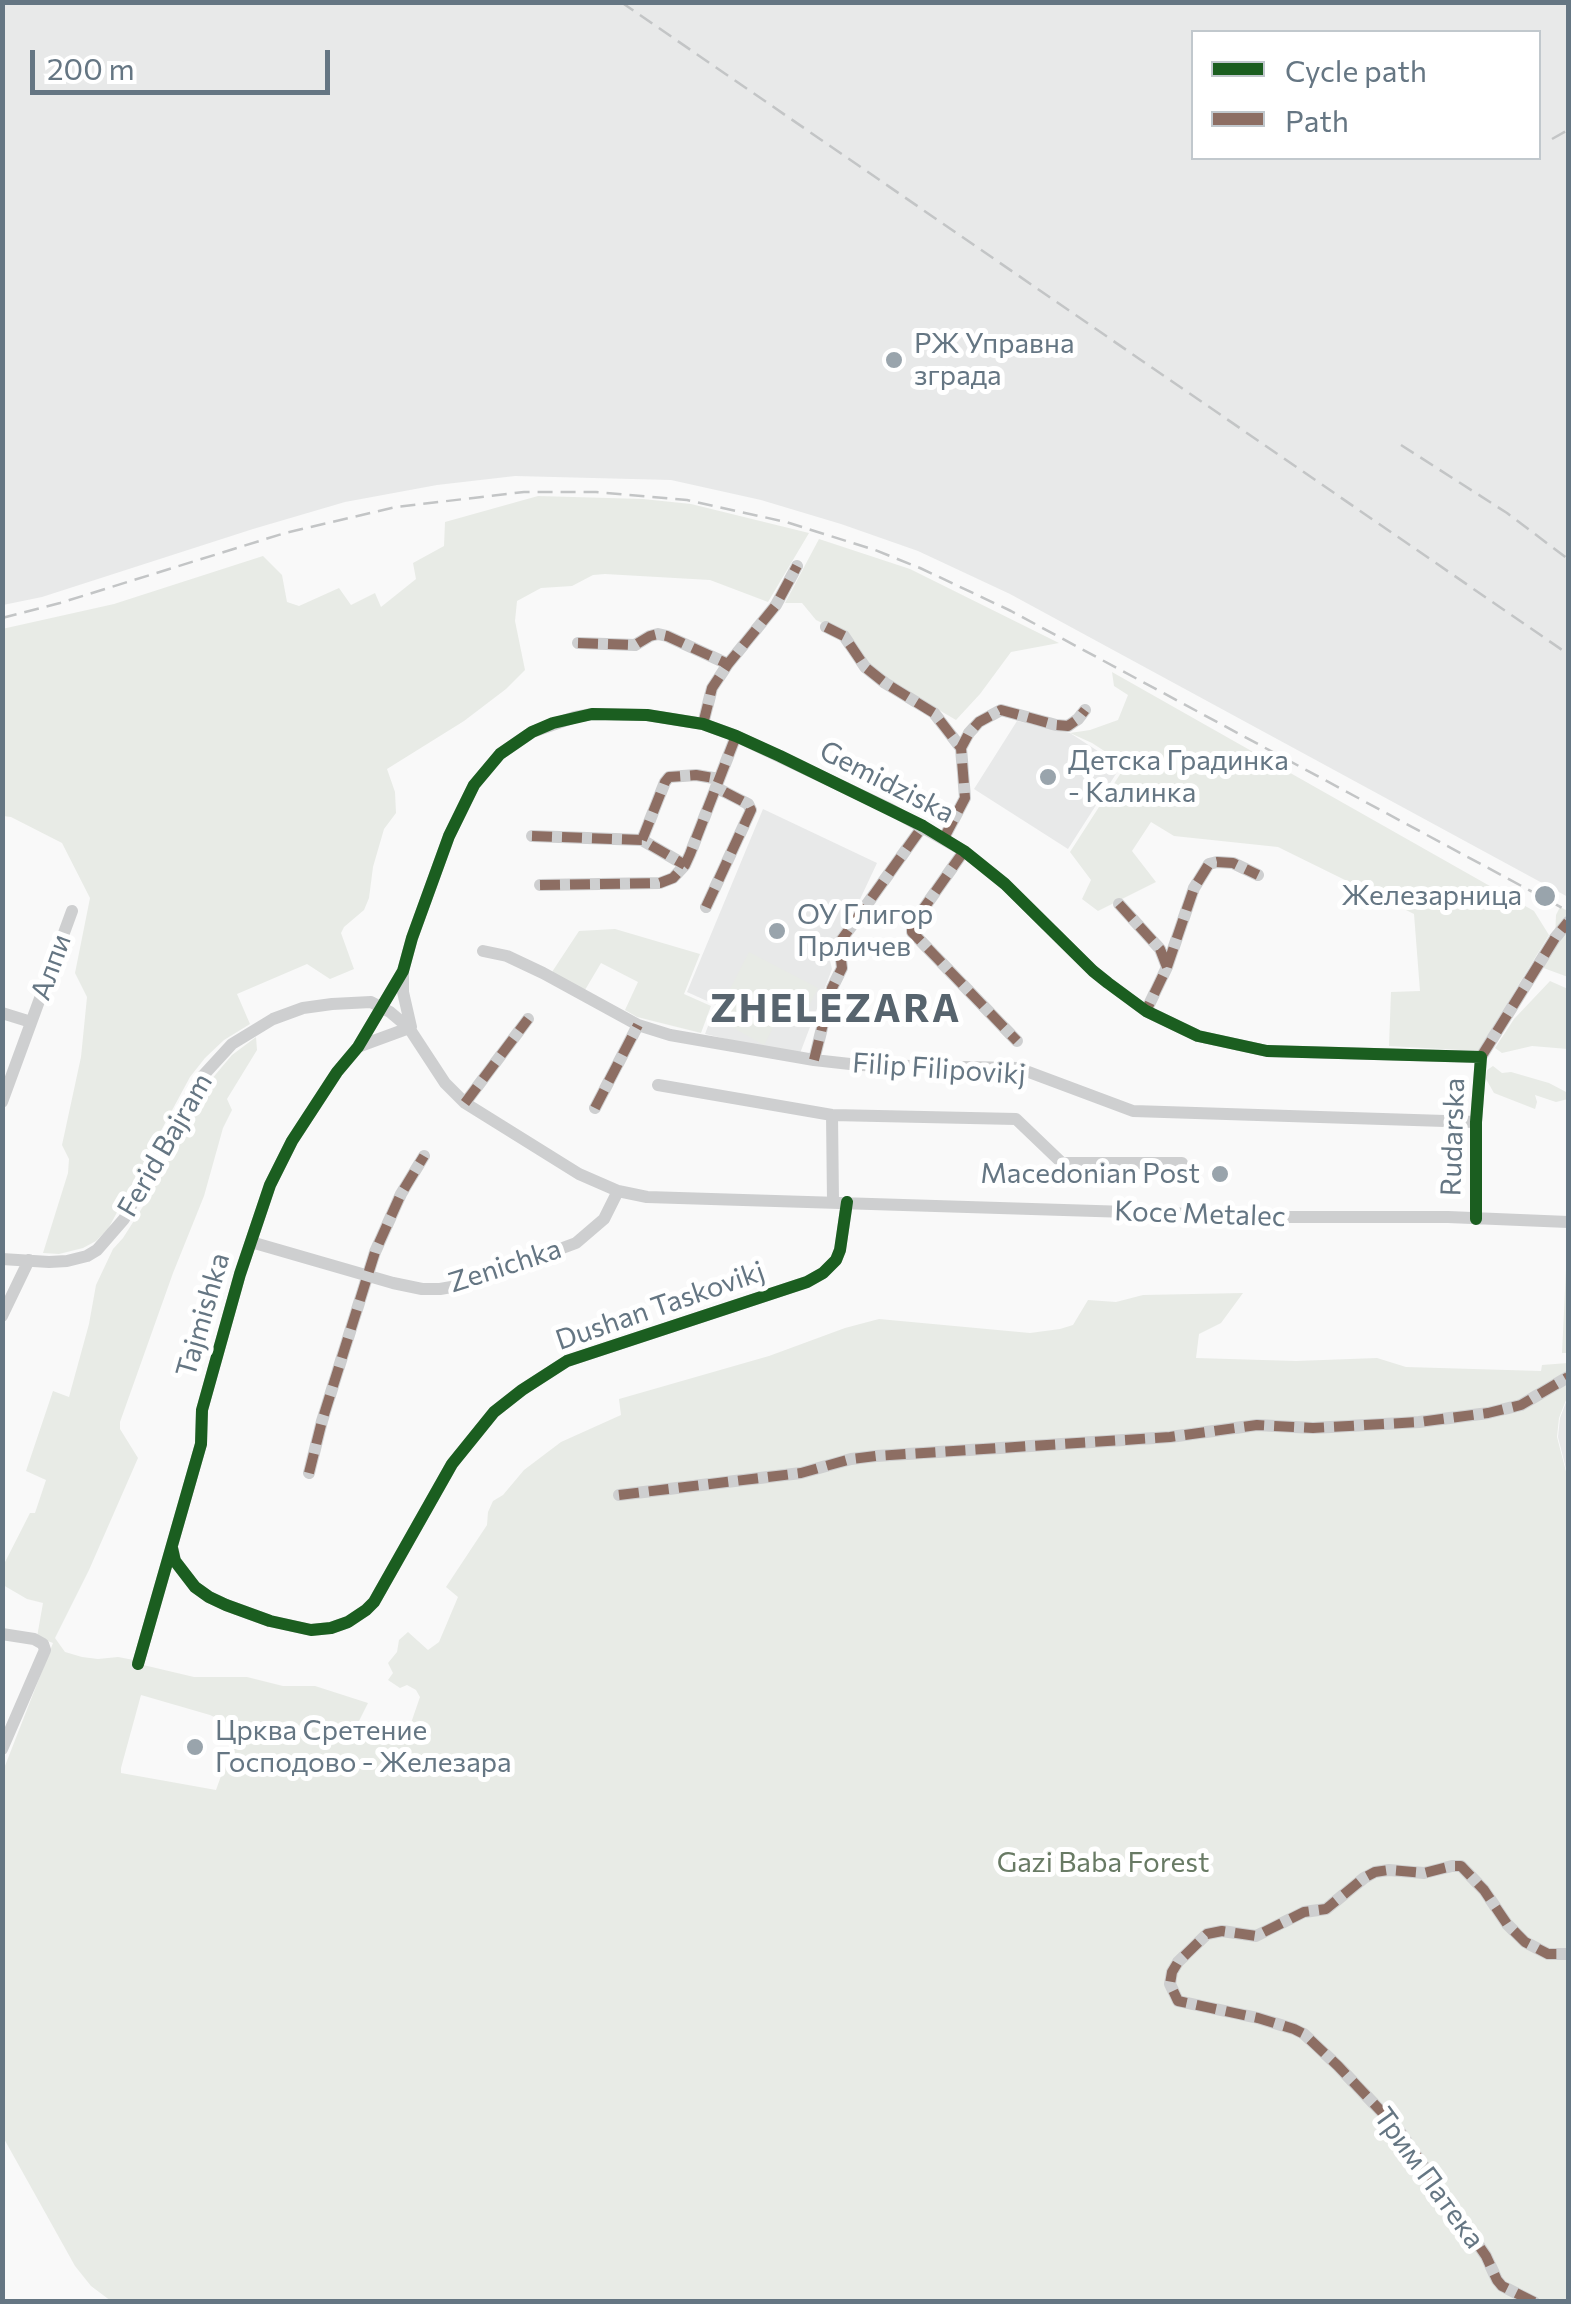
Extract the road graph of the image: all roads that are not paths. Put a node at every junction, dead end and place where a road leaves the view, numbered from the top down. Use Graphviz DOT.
graph roads {
  1 [pos="797,566"];
  2 [pos="826,627"];
  3 [pos="578,643"];
  4 [pos="728,664"];
  5 [pos="1085,710"];
  6 [pos="703,724"];
  7 [pos="736,736"];
  8 [pos="961,748"];
  9 [pos="718,783"];
  10 [pos="923,826"];
  11 [pos="532,836"];
  12 [pos="944,838"];
  13 [pos="642,840"];
  14 [pos="964,850"];
  15 [pos="685,865"];
  16 [pos="1258,875"];
  17 [pos="540,885"];
  18 [pos="1119,904"];
  19 [pos="706,906"];
  20 [pos="72,911"];
  21 [pos="1568,922"];
  22 [pos="483,950"];
  23 [pos="1166,967"];
  24 [pos="403,971"];
  25 [pos="383,1007"];
  26 [pos="1146,1011"];
  27 [pos="2,1013"];
  28 [pos="528,1019"];
  29 [pos="31,1022"];
  30 [pos="638,1025"];
  31 [pos="410,1029"];
  32 [pos="1018,1040"];
  33 [pos="358,1047"];
  34 [pos="1481,1057"];
  35 [pos="814,1060"];
  36 [pos="658,1085"];
  37 [pos="2,1102"];
  38 [pos="465,1103"];
  39 [pos="595,1108"];
  40 [pos="832,1115"];
  41 [pos="1476,1122"];
  42 [pos="424,1156"];
  43 [pos="1182,1164"];
  44 [pos="618,1191"];
  45 [pos="840,1202"];
  46 [pos="1476,1218"];
  47 [pos="1568,1222"];
  48 [pos="250,1242"];
  49 [pos="2,1259"];
  50 [pos="28,1260"];
  51 [pos="368,1274"];
  52 [pos="2,1316"];
  53 [pos="1568,1377"];
  54 [pos="309,1472"];
  55 [pos="619,1495"];
  56 [pos="172,1548"];
  57 [pos="2,1634"];
  58 [pos="138,1664"];
  59 [pos="2,1748"];
  60 [pos="1568,1954"];
  61 [pos="1534,2302"];
  1 -- 4 [label="street"];
  2 -- 8 [label="street"];
  3 -- 4 [label="street"];
  4 -- 6 [label="street"];
  5 -- 8 [label="street"];
  6 -- 7 [label="street, Gemidziska"];
  6 -- 24 [label="street, Gemidziska"];
  7 -- 9 [label="street"];
  7 -- 10 [label="street, Gemidziska"];
  8 -- 12 [label="street, Gemidziska"];
  9 -- 13 [label="street"];
  9 -- 15 [label="street"];
  9 -- 19 [label="street"];
  10 -- 12 [label="street, Gemidziska"];
  10 -- 35 [label="street, Gemidziska"];
  11 -- 13 [label="street"];
  12 -- 14 [label="street, Gemidziska"];
  13 -- 15 [label="street"];
  14 -- 26 [label="street, Gemidziska"];
  14 -- 32 [label="street, Gemidziska"];
  15 -- 17 [label="street"];
  16 -- 23 [label="street"];
  18 -- 23 [label="street"];
  20 -- 29 [label="street, Алпи"];
  21 -- 34 [label="street"];
  22 -- 30 [label="street, Filip Filipovikj"];
  23 -- 26 [label="street"];
  24 -- 25 [label="street, Gemidziska"];
  24 -- 31 [label="street"];
  25 -- 31 [label="street, Koce Metalec"];
  25 -- 33 [label="street, Tajmishka"];
  25 -- 50 [label="street, Ferid Bajram"];
  26 -- 34 [label="street, Gemidziska"];
  27 -- 29 [label="street, Алпи"];
  28 -- 38 [label="street"];
  29 -- 37 [label="street, Алпи"];
  30 -- 35 [label="street, Filip Filipovikj"];
  30 -- 39 [label="street"];
  31 -- 33 [label="street"];
  31 -- 38 [label="street, Koce Metalec"];
  33 -- 48 [label="street, Tajmishka"];
  34 -- 41 [label="street, Rudarska"];
  35 -- 41 [label="street, Filip Filipovikj"];
  36 -- 40 [label="street, Koce Metalec"];
  38 -- 44 [label="street, Koce Metalec"];
  40 -- 43 [label="street, Koce Metalec"];
  40 -- 45 [label="street"];
  41 -- 46 [label="street, Rudarska"];
  42 -- 51 [label="street"];
  44 -- 45 [label="street, Koce Metalec"];
  44 -- 51 [label="street, Zenichka"];
  45 -- 46 [label="street, Koce Metalec"];
  45 -- 56 [label="street, Dushan Taskovikj"];
  46 -- 47 [label="street, Koce Metalec"];
  48 -- 51 [label="street, Zenichka"];
  48 -- 56 [label="street, Tajmishka"];
  49 -- 50 [label="street, Ferid Bajram"];
  50 -- 52 [label="street"];
  51 -- 54 [label="street"];
  53 -- 55 [label="street"];
  56 -- 58 [label="street, Tajmishka"];
  57 -- 59 [label="street"];
  60 -- 61 [label="street, Трим Патека"];
}
